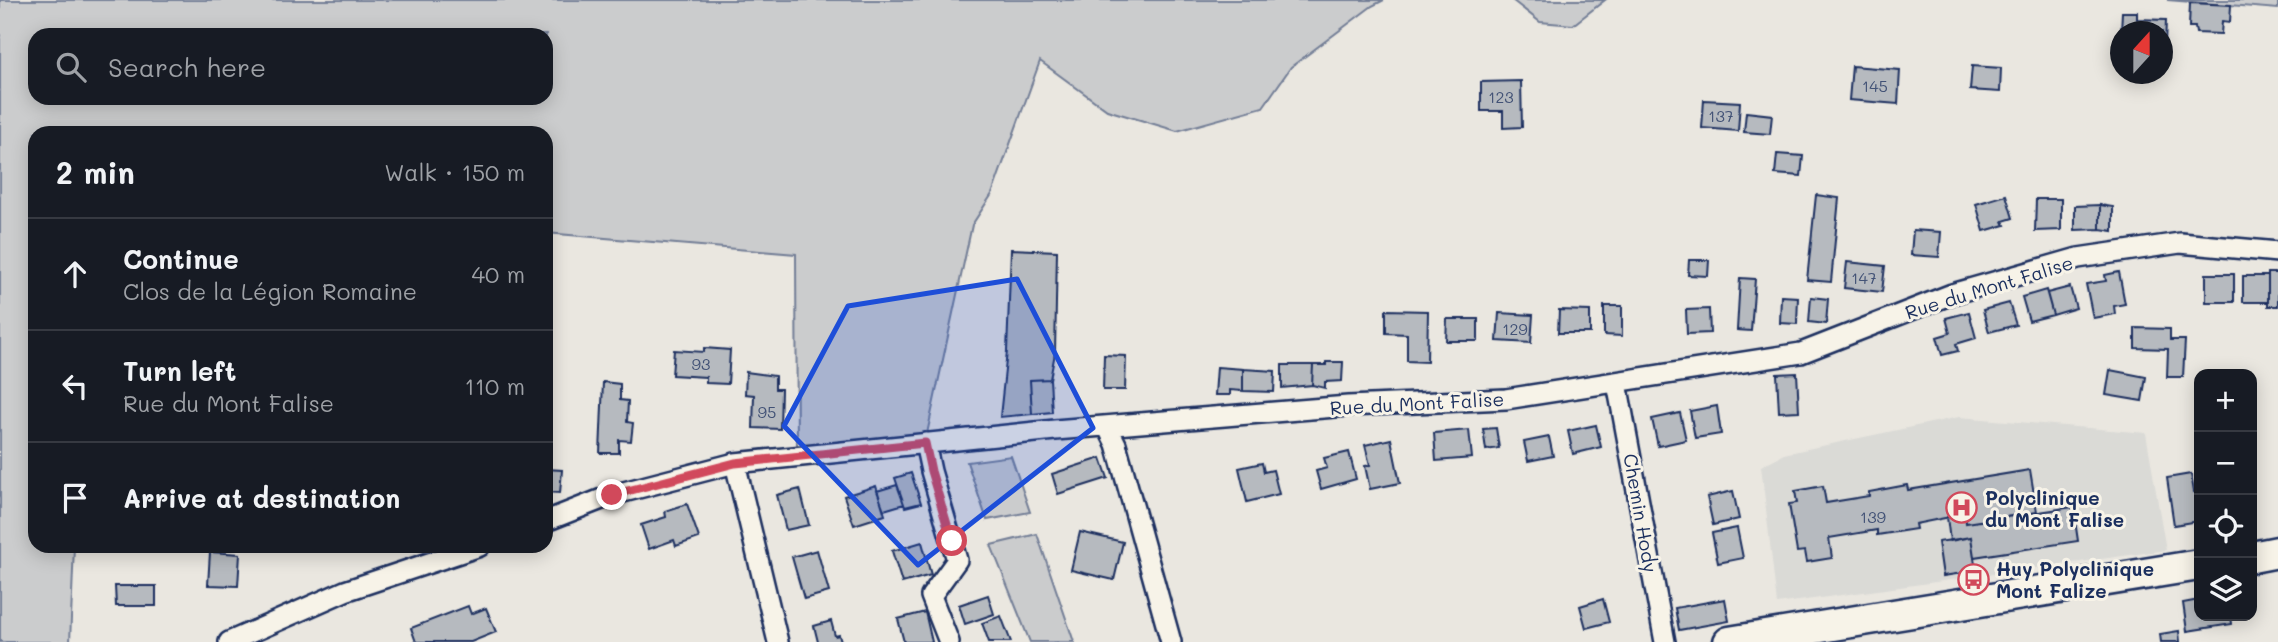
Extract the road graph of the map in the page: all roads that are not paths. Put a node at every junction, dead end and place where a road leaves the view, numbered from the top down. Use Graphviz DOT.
graph roads {
  1 [pos="2278,251"];
  2 [pos="1618,383"];
  3 [pos="1107,426"];
  4 [pos="925,443"];
  5 [pos="735,463"];
  6 [pos="553,519"];
  7 [pos="2278,552"];
  8 [pos="459,553"];
  9 [pos="2257,556"];
  10 [pos="2194,566"];
  11 [pos="229,642"];
  12 [pos="778,642"];
  13 [pos="949,642"];
  14 [pos="1171,642"];
  15 [pos="1665,642"];
  16 [pos="1729,642"];
  1 -- 2 [label="street, Rue du Mont Falise"];
  2 -- 3 [label="street, Rue du Mont Falise"];
  2 -- 15 [label="street, Chemin Hody"];
  3 -- 4 [label="street, Rue du Mont Falise"];
  3 -- 14 [label="street"];
  4 -- 5 [label="street, Rue du Mont Falise"];
  4 -- 13 [label="street"];
  5 -- 6 [label="street, Rue du Mont Falise"];
  5 -- 12 [label="street"];
  7 -- 9 [label="main road"];
  8 -- 11 [label="street"];
  10 -- 16 [label="main road"];
}
